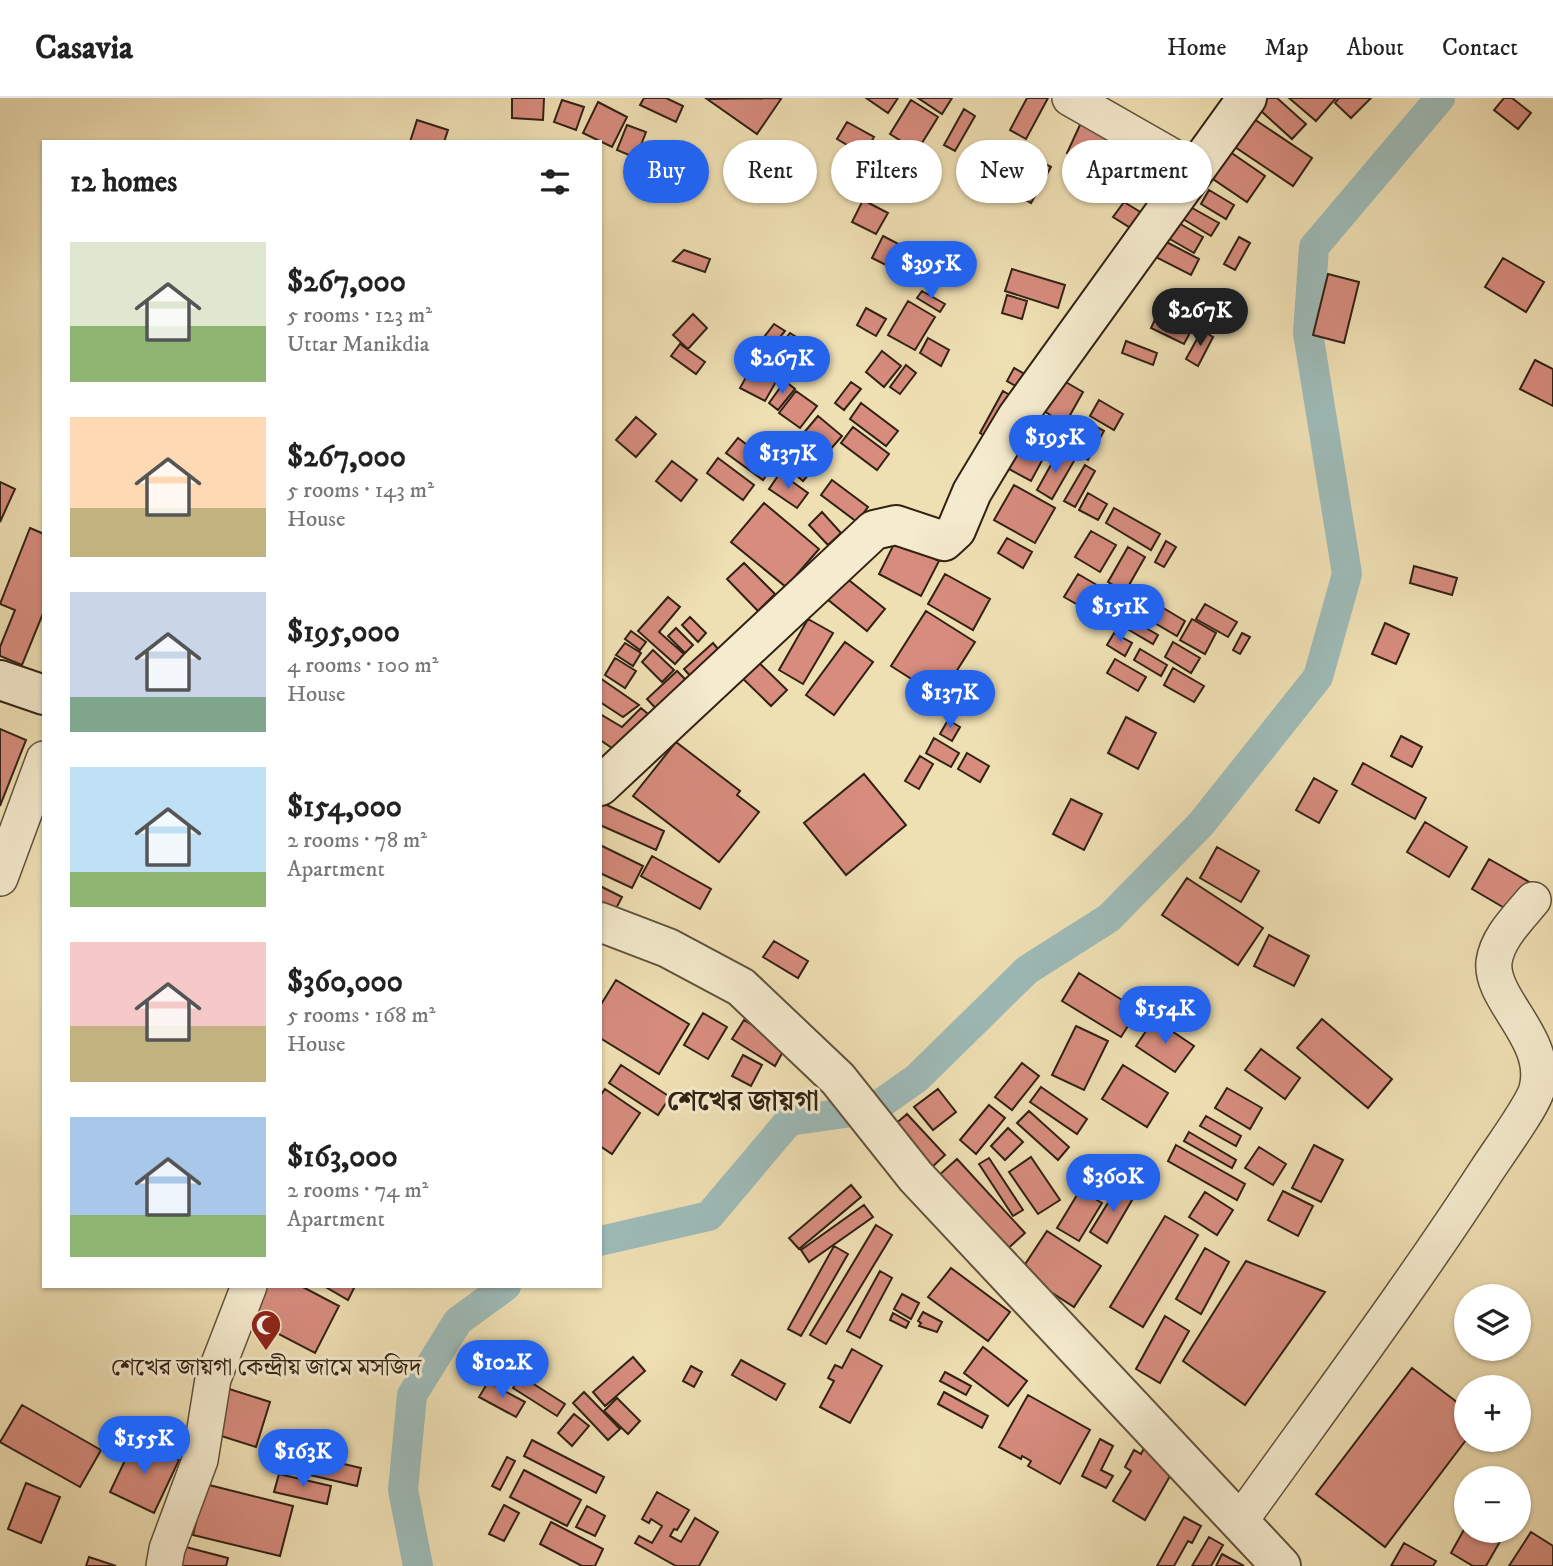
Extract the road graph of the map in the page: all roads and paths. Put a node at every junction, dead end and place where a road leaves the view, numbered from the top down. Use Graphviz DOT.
graph roads {
  1 [pos="1070,98"];
  2 [pos="1247,98"];
  3 [pos="1144,140"];
  4 [pos="1212,147"];
  5 [pos="1172,203"];
  6 [pos="0,680"];
  7 [pos="42,694"];
  8 [pos="42,764"];
  9 [pos="602,784"];
  10 [pos="0,878"];
  11 [pos="1533,900"];
  12 [pos="602,923"];
  13 [pos="248,1288"];
  14 [pos="1240,1521"];
  15 [pos="164,1566"];
  16 [pos="1281,1566"];
  1 -- 3 [label="street"];
  2 -- 4 [label="main road"];
  5 -- 9 [label="main road"];
  6 -- 7 [label="main road"];
  8 -- 10 [label="street"];
  11 -- 14 [label="street"];
  12 -- 14 [label="main road"];
  13 -- 15 [label="street"];
  14 -- 16 [label="main road"];
}
